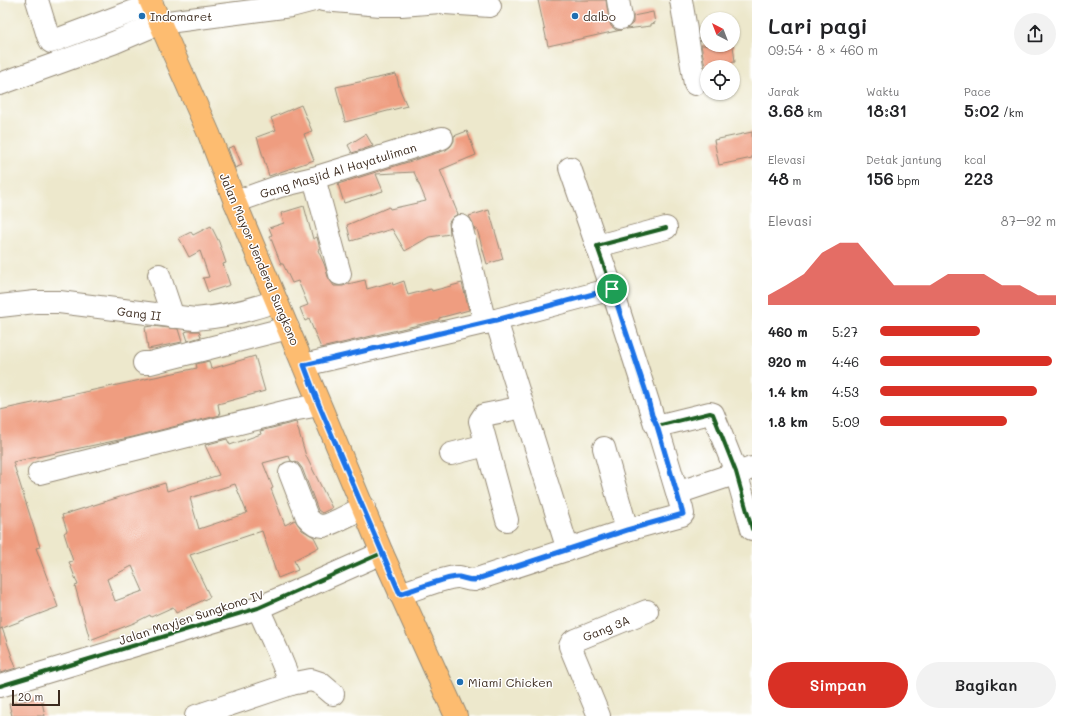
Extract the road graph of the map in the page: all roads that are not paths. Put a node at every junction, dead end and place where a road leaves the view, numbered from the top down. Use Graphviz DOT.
graph roads {
  1 [pos="37,0"];
  2 [pos="314,0"];
  3 [pos="323,0"];
  4 [pos="681,0"];
  5 [pos="439,1"];
  6 [pos="151,2"];
  7 [pos="490,6"];
  8 [pos="160,23"];
  9 [pos="0,84"];
  10 [pos="695,84"];
  11 [pos="442,138"];
  12 [pos="570,168"];
  13 [pos="314,178"];
  14 [pos="235,202"];
  15 [pos="461,226"];
  16 [pos="666,228"];
  17 [pos="597,246"];
  18 [pos="340,274"];
  19 [pos="159,275"];
  20 [pos="612,289"];
  21 [pos="276,301"];
  22 [pos="0,306"];
  23 [pos="173,317"];
  24 [pos="490,322"];
  25 [pos="288,328"];
  26 [pos="144,363"];
  27 [pos="304,365"];
  28 [pos="319,405"];
  29 [pos="522,407"];
  30 [pos="657,426"];
  31 [pos="486,445"];
  32 [pos="604,448"];
  33 [pos="451,454"];
  34 [pos="744,470"];
  35 [pos="39,473"];
  36 [pos="290,473"];
  37 [pos="677,493"];
  38 [pos="364,507"];
  39 [pos="507,520"];
  40 [pos="752,528"];
  41 [pos="627,530"];
  42 [pos="568,550"];
  43 [pos="382,552"];
  44 [pos="400,594"];
  45 [pos="258,608"];
  46 [pos="647,611"];
  47 [pos="291,684"];
  48 [pos="0,686"];
  49 [pos="333,694"];
  50 [pos="196,716"];
  51 [pos="456,716"];
  52 [pos="599,716"];
  1 -- 6 [label="street"];
  2 -- 8 [label="street"];
  3 -- 5 [label="street"];
  4 -- 10 [label="street"];
  5 -- 7 [label="street"];
  6 -- 8 [label="main road, Jalan Mayor Jenderal Sungkono"];
  8 -- 9 [label="street"];
  8 -- 14 [label="main road, Jalan Mayor Jenderal Sungkono"];
  11 -- 13 [label="street, Gang Masjid Al Hayatuliman"];
  12 -- 17 [label="street"];
  13 -- 14 [label="street, Gang Masjid Al Hayatuliman"];
  13 -- 18 [label="street"];
  14 -- 21 [label="main road, Jalan Mayor Jenderal Sungkono"];
  15 -- 24 [label="street"];
  16 -- 17 [label="street"];
  17 -- 20 [label="street"];
  19 -- 23 [label="street"];
  20 -- 24 [label="street"];
  20 -- 30 [label="street"];
  21 -- 23 [label="street, Gang II"];
  21 -- 25 [label="main road, Jalan Mayor Jenderal Sungkono"];
  22 -- 23 [label="street, Gang II"];
  24 -- 27 [label="street"];
  24 -- 29 [label="street"];
  25 -- 26 [label="street"];
  25 -- 27 [label="main road, Jalan Mayor Jenderal Sungkono"];
  27 -- 28 [label="main road, Jalan Mayor Jenderal Sungkono"];
  28 -- 35 [label="street"];
  28 -- 38 [label="main road, Jalan Mayor Jenderal Sungkono"];
  29 -- 31 [label="street"];
  29 -- 42 [label="street"];
  30 -- 34 [label="street"];
  30 -- 37 [label="street"];
  31 -- 33 [label="street"];
  31 -- 39 [label="street"];
  32 -- 41 [label="street"];
  34 -- 37 [label="street"];
  34 -- 40 [label="street"];
  36 -- 38 [label="street"];
  37 -- 41 [label="street"];
  38 -- 43 [label="main road, Jalan Mayor Jenderal Sungkono"];
  41 -- 42 [label="street"];
  42 -- 44 [label="street"];
  43 -- 44 [label="main road, Jalan Mayor Jenderal Sungkono"];
  43 -- 45 [label="street, Jalan Mayjen Sungkono IV"];
  44 -- 51 [label="main road, Jalan Mayor Jenderal Sungkono"];
  45 -- 47 [label="street"];
  45 -- 48 [label="street, Jalan Mayjen Sungkono IV"];
  46 -- 52 [label="street, Gang 3A"];
  47 -- 49 [label="street"];
  47 -- 50 [label="street"];
}
